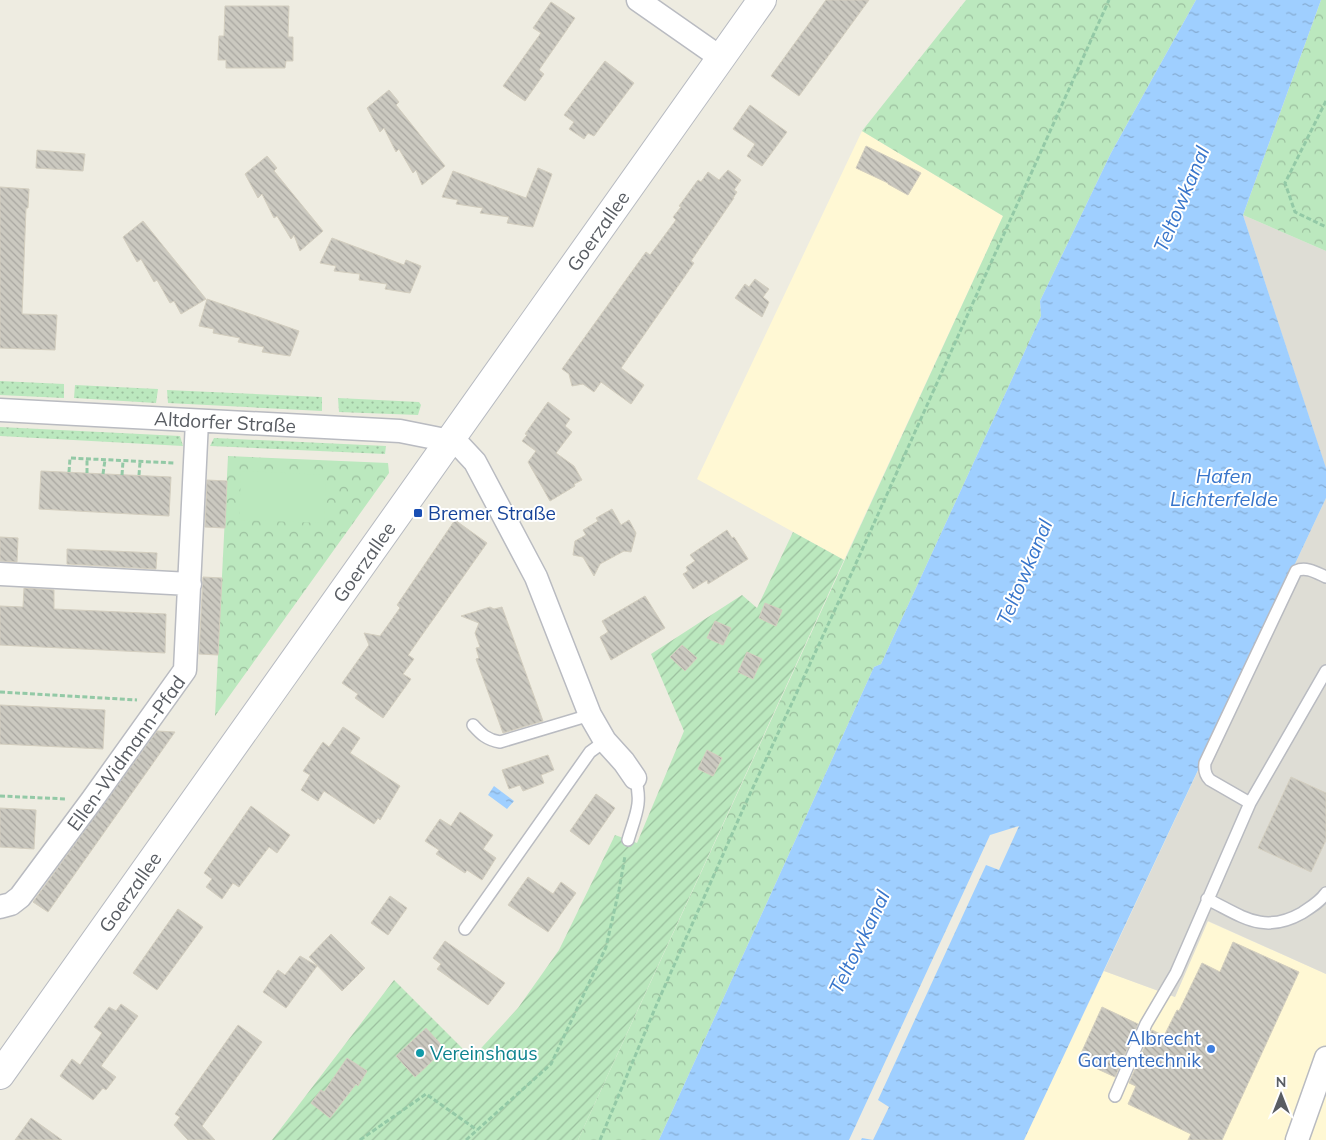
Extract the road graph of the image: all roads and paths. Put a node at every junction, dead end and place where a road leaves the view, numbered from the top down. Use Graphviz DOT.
graph roads {
  1 [pos="638,0"];
  2 [pos="762,0"];
  3 [pos="1109,0"];
  4 [pos="721,58"];
  5 [pos="1326,101"];
  6 [pos="1326,228"];
  7 [pos="0,410"];
  8 [pos="197,421"];
  9 [pos="450,441"];
  10 [pos="87,459"];
  11 [pos="105,460"];
  12 [pos="123,461"];
  13 [pos="140,462"];
  14 [pos="194,464"];
  15 [pos="69,472"];
  16 [pos="87,473"];
  17 [pos="103,474"];
  18 [pos="122,475"];
  19 [pos="139,475"];
  20 [pos="0,574"];
  21 [pos="1326,577"];
  22 [pos="190,584"];
  23 [pos="1326,671"];
  24 [pos="0,692"];
  25 [pos="163,701"];
  26 [pos="590,715"];
  27 [pos="473,725"];
  28 [pos="605,741"];
  29 [pos="635,778"];
  30 [pos="0,796"];
  31 [pos="92,800"];
  32 [pos="1250,803"];
  33 [pos="628,840"];
  34 [pos="1326,893"];
  35 [pos="1207,899"];
  36 [pos="0,907"];
  37 [pos="465,929"];
  38 [pos="1326,1058"];
  39 [pos="0,1075"];
  40 [pos="1115,1096"];
  41 [pos="477,1130"];
  42 [pos="360,1140"];
  43 [pos="466,1140"];
  44 [pos="600,1140"];
  45 [pos="1297,1140"];
  1 -- 4 [label="street"];
  2 -- 4 [label="main road, Goerzallee"];
  3 -- 44 [label="path"];
  4 -- 9 [label="main road, Goerzallee"];
  5 -- 6 [label="path"];
  7 -- 8 [label="street, Altdorfer Straße"];
  8 -- 9 [label="street, Altdorfer Straße"];
  8 -- 14 [label="street, Ellen-Widmann-Pfad"];
  9 -- 26 [label="street"];
  9 -- 39 [label="main road, Goerzallee"];
  10 -- 11 [label="path"];
  10 -- 15 [label="path"];
  10 -- 16 [label="path"];
  11 -- 12 [label="path"];
  11 -- 17 [label="path"];
  12 -- 13 [label="path"];
  12 -- 18 [label="path"];
  13 -- 14 [label="path"];
  13 -- 19 [label="path"];
  14 -- 22 [label="street, Ellen-Widmann-Pfad"];
  20 -- 22 [label="street"];
  21 -- 32 [label="lane"];
  22 -- 25 [label="street, Ellen-Widmann-Pfad"];
  23 -- 32 [label="lane"];
  24 -- 25 [label="path"];
  25 -- 31 [label="street, Ellen-Widmann-Pfad"];
  26 -- 27 [label="lane"];
  26 -- 28 [label="street"];
  28 -- 29 [label="street"];
  28 -- 37 [label="lane"];
  29 -- 33 [label="lane"];
  30 -- 31 [label="path"];
  31 -- 36 [label="street, Ellen-Widmann-Pfad"];
  32 -- 35 [label="lane"];
  33 -- 41 [label="path"];
  34 -- 35 [label="lane"];
  35 -- 40 [label="lane"];
  38 -- 45 [label="street"];
  41 -- 42 [label="path"];
  41 -- 43 [label="path"];
}
